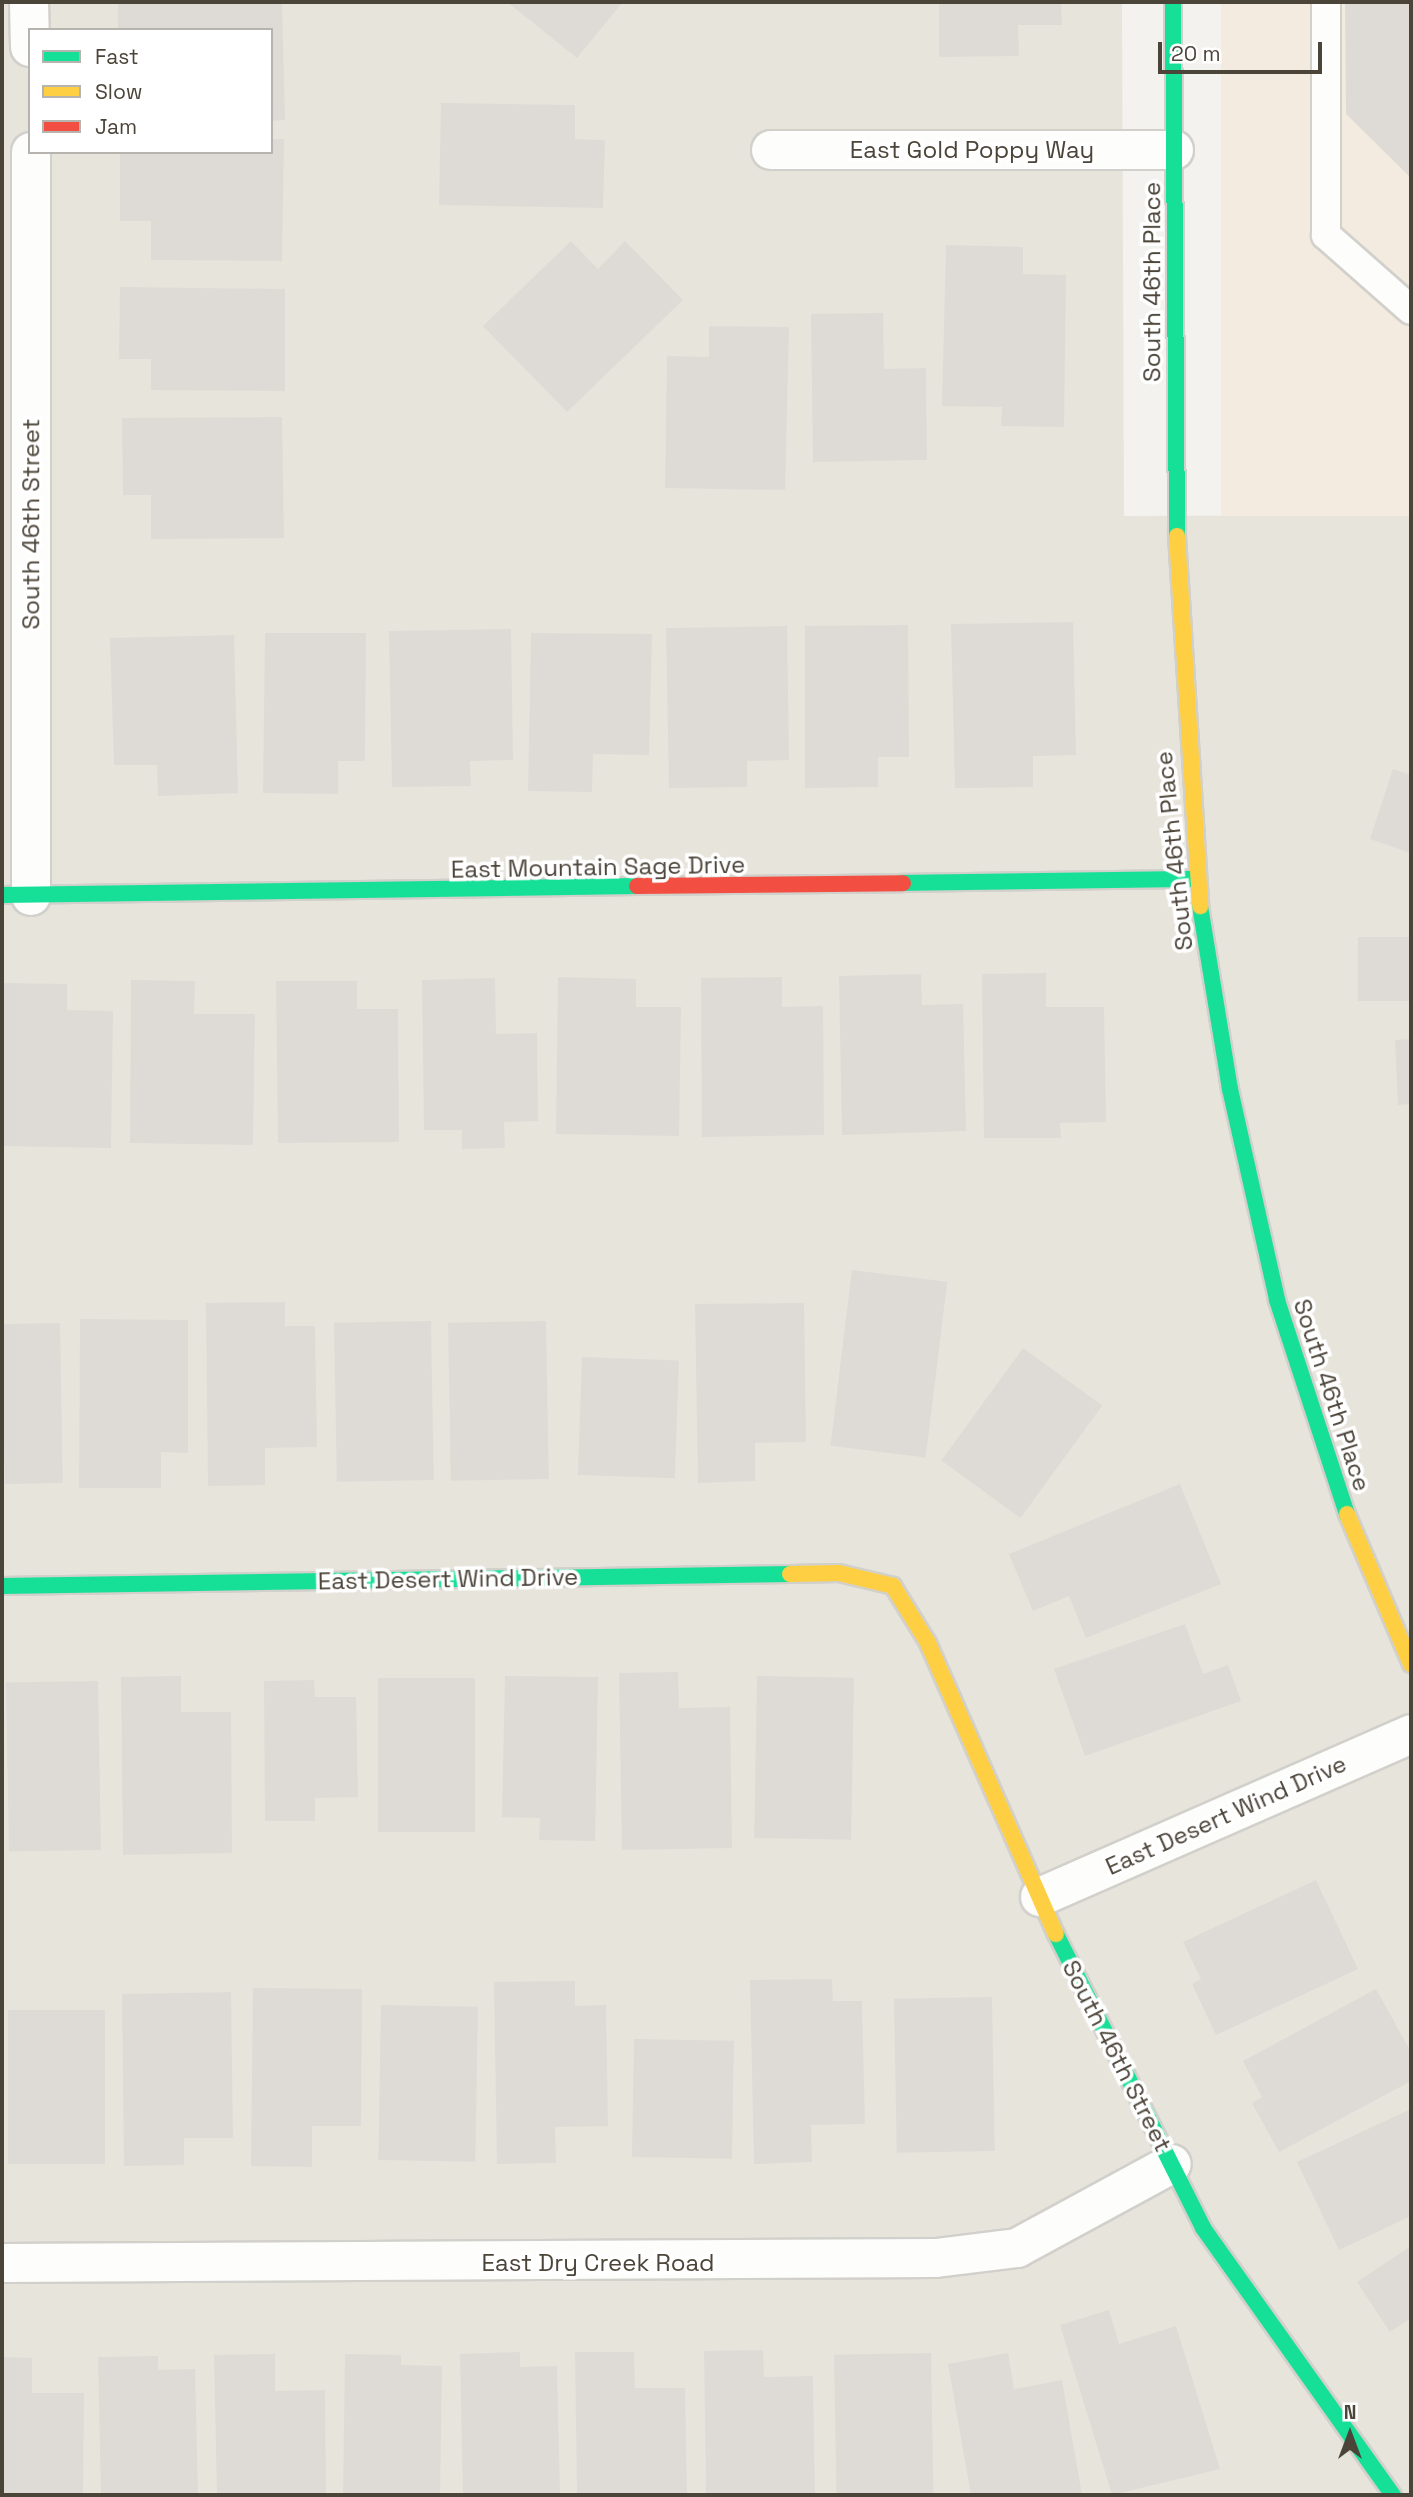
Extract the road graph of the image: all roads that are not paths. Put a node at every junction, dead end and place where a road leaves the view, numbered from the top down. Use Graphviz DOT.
graph roads {
  1 [pos="29,2"];
  2 [pos="1173,2"];
  3 [pos="1326,2"];
  4 [pos="30,28"];
  5 [pos="1174,149"];
  6 [pos="771,150"];
  7 [pos="30,154"];
  8 [pos="17,196"];
  9 [pos="1411,310"];
  10 [pos="1196,879"];
  11 [pos="17,895"];
  12 [pos="2,1586"];
  13 [pos="893,1586"];
  14 [pos="1411,1664"];
  15 [pos="1411,1734"];
  16 [pos="1040,1897"];
  17 [pos="1172,2164"];
  18 [pos="2,2263"];
  19 [pos="1393,2495"];
  1 -- 4 [label="street"];
  2 -- 5 [label="street, South 46th Place"];
  3 -- 9 [label="lane"];
  5 -- 6 [label="street, East Gold Poppy Way"];
  5 -- 10 [label="street, South 46th Place"];
  7 -- 8 [label="street, South 46th Street"];
  8 -- 11 [label="street, South 46th Street"];
  10 -- 11 [label="street, East Mountain Sage Drive"];
  10 -- 14 [label="street, South 46th Place"];
  12 -- 13 [label="street, East Desert Wind Drive"];
  13 -- 16 [label="street, South 46th Street"];
  15 -- 16 [label="street, East Desert Wind Drive"];
  16 -- 17 [label="street, South 46th Street"];
  17 -- 18 [label="street, East Dry Creek Road"];
  17 -- 19 [label="street, South 46th Street"];
}
